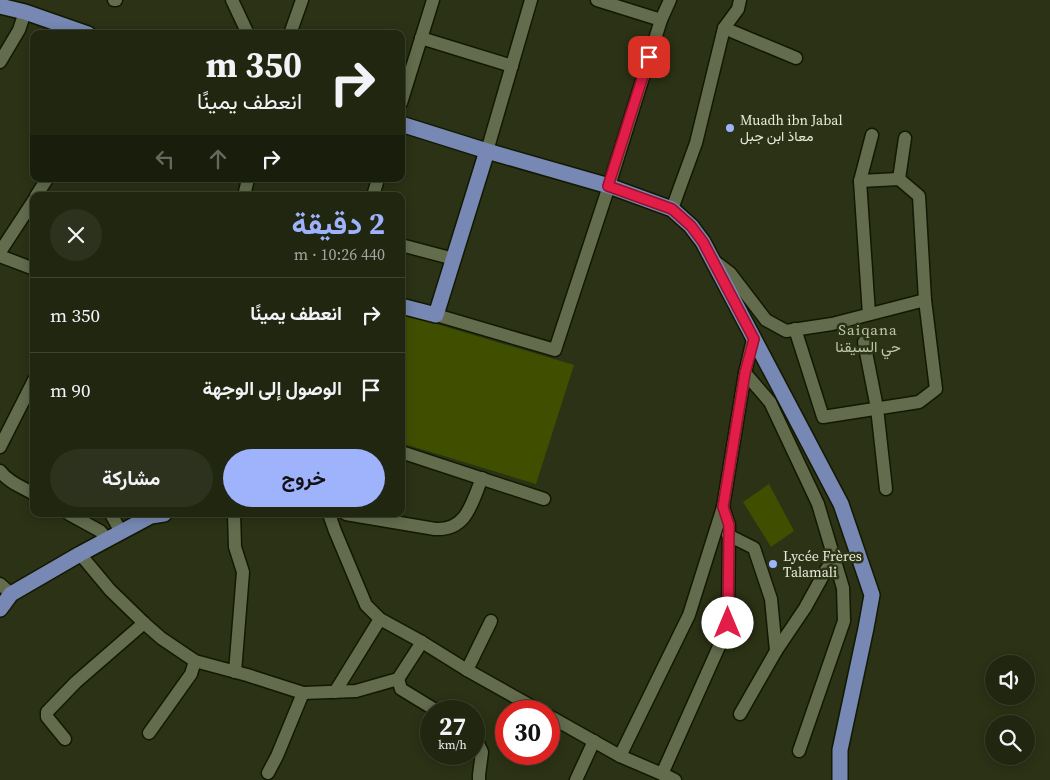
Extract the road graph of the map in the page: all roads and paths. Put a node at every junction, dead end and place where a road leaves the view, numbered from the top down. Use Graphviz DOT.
graph roads {
  1 [pos="232,0"];
  2 [pos="302,0"];
  3 [pos="433,0"];
  4 [pos="531,0"];
  5 [pos="597,0"];
  6 [pos="670,0"];
  7 [pos="740,0"];
  8 [pos="7,5"];
  9 [pos="25,12"];
  10 [pos="660,20"];
  11 [pos="724,28"];
  12 [pos="77,30"];
  13 [pos="246,30"];
  14 [pos="291,30"];
  15 [pos="421,38"];
  16 [pos="796,58"];
  17 [pos="0,62"];
  18 [pos="512,66"];
  19 [pos="405,90"];
  20 [pos="405,125"];
  21 [pos="872,135"];
  22 [pos="905,138"];
  23 [pos="487,151"];
  24 [pos="900,179"];
  25 [pos="860,181"];
  26 [pos="608,186"];
  27 [pos="30,206"];
  28 [pos="672,209"];
  29 [pos="405,246"];
  30 [pos="0,252"];
  31 [pos="0,256"];
  32 [pos="454,260"];
  33 [pos="712,260"];
  34 [pos="30,267"];
  35 [pos="925,300"];
  36 [pos="405,307"];
  37 [pos="869,314"];
  38 [pos="436,315"];
  39 [pos="795,329"];
  40 [pos="754,339"];
  41 [pos="864,342"];
  42 [pos="745,373"];
  43 [pos="30,388"];
  44 [pos="877,408"];
  45 [pos="0,446"];
  46 [pos="405,453"];
  47 [pos="0,471"];
  48 [pos="482,478"];
  49 [pos="886,489"];
  50 [pos="30,492"];
  51 [pos="544,499"];
  52 [pos="723,507"];
  53 [pos="75,517"];
  54 [pos="111,517"];
  55 [pos="151,517"];
  56 [pos="234,517"];
  57 [pos="330,517"];
  58 [pos="364,517"];
  59 [pos="728,535"];
  60 [pos="114,536"];
  61 [pos="80,554"];
  62 [pos="834,559"];
  63 [pos="6,589"];
  64 [pos="0,609"];
  65 [pos="380,619"];
  66 [pos="491,622"];
  67 [pos="144,623"];
  68 [pos="422,642"];
  69 [pos="776,652"];
  70 [pos="195,661"];
  71 [pos="467,670"];
  72 [pos="235,672"];
  73 [pos="398,679"];
  74 [pos="335,692"];
  75 [pos="302,693"];
  76 [pos="520,700"];
  77 [pos="420,701"];
  78 [pos="740,714"];
  79 [pos="560,722"];
  80 [pos="149,733"];
  81 [pos="65,738"];
  82 [pos="594,741"];
  83 [pos="799,752"];
  84 [pos="620,756"];
  85 [pos="479,765"];
  86 [pos="268,773"];
  87 [pos="662,774"];
  88 [pos="476,778"];
  89 [pos="576,780"];
  90 [pos="675,780"];
  91 [pos="840,780"];
  1 -- 13 [label="street"];
  2 -- 14 [label="street"];
  3 -- 15 [label="street"];
  4 -- 18 [label="street"];
  5 -- 10 [label="street"];
  6 -- 10 [label="street"];
  7 -- 11 [label="street"];
  8 -- 9 [label="main road"];
  9 -- 12 [label="main road"];
  9 -- 17 [label="street"];
  10 -- 26 [label="street"];
  11 -- 16 [label="street"];
  11 -- 28 [label="street"];
  15 -- 18 [label="street"];
  15 -- 19 [label="street"];
  18 -- 23 [label="street"];
  20 -- 23 [label="main road"];
  21 -- 25 [label="street"];
  22 -- 24 [label="street"];
  23 -- 26 [label="main road"];
  23 -- 32 [label="main road"];
  24 -- 25 [label="street"];
  24 -- 35 [label="street"];
  25 -- 37 [label="street"];
  26 -- 28 [label="main road"];
  26 -- 38 [label="street"];
  27 -- 30 [label="street"];
  28 -- 33 [label="main road"];
  29 -- 32 [label="street"];
  31 -- 34 [label="street"];
  32 -- 38 [label="main road"];
  33 -- 39 [label="street"];
  33 -- 40 [label="main road"];
  35 -- 37 [label="street"];
  35 -- 44 [label="street"];
  36 -- 38 [label="main road"];
  37 -- 39 [label="street"];
  39 -- 44 [label="street"];
  40 -- 42 [label="street"];
  40 -- 91 [label="main road"];
  41 -- 44 [label="street"];
  42 -- 52 [label="street"];
  42 -- 62 [label="street"];
  43 -- 45 [label="street"];
  44 -- 49 [label="street"];
  46 -- 48 [label="street"];
  47 -- 50 [label="street"];
  48 -- 51 [label="street"];
  48 -- 58 [label="street"];
  52 -- 59 [label="street"];
  52 -- 84 [label="street"];
  53 -- 60 [label="street"];
  54 -- 60 [label="street"];
  55 -- 60 [label="main road"];
  56 -- 72 [label="street"];
  57 -- 65 [label="street"];
  59 -- 69 [label="street"];
  59 -- 87 [label="street"];
  60 -- 61 [label="main road"];
  61 -- 63 [label="main road"];
  61 -- 67 [label="street"];
  62 -- 69 [label="street"];
  62 -- 83 [label="street"];
  63 -- 64 [label="main road"];
  65 -- 68 [label="street"];
  65 -- 74 [label="street"];
  66 -- 71 [label="street"];
  67 -- 70 [label="street"];
  67 -- 81 [label="street"];
  68 -- 71 [label="street"];
  68 -- 73 [label="street"];
  69 -- 78 [label="street"];
  70 -- 72 [label="street"];
  70 -- 80 [label="street"];
  71 -- 76 [label="street"];
  72 -- 75 [label="street"];
  73 -- 74 [label="street"];
  73 -- 77 [label="street"];
  74 -- 75 [label="street"];
  75 -- 86 [label="street"];
  79 -- 82 [label="street"];
  82 -- 84 [label="street"];
  82 -- 89 [label="street"];
  84 -- 87 [label="street"];
  85 -- 88 [label="street"];
  87 -- 90 [label="street"];
}
